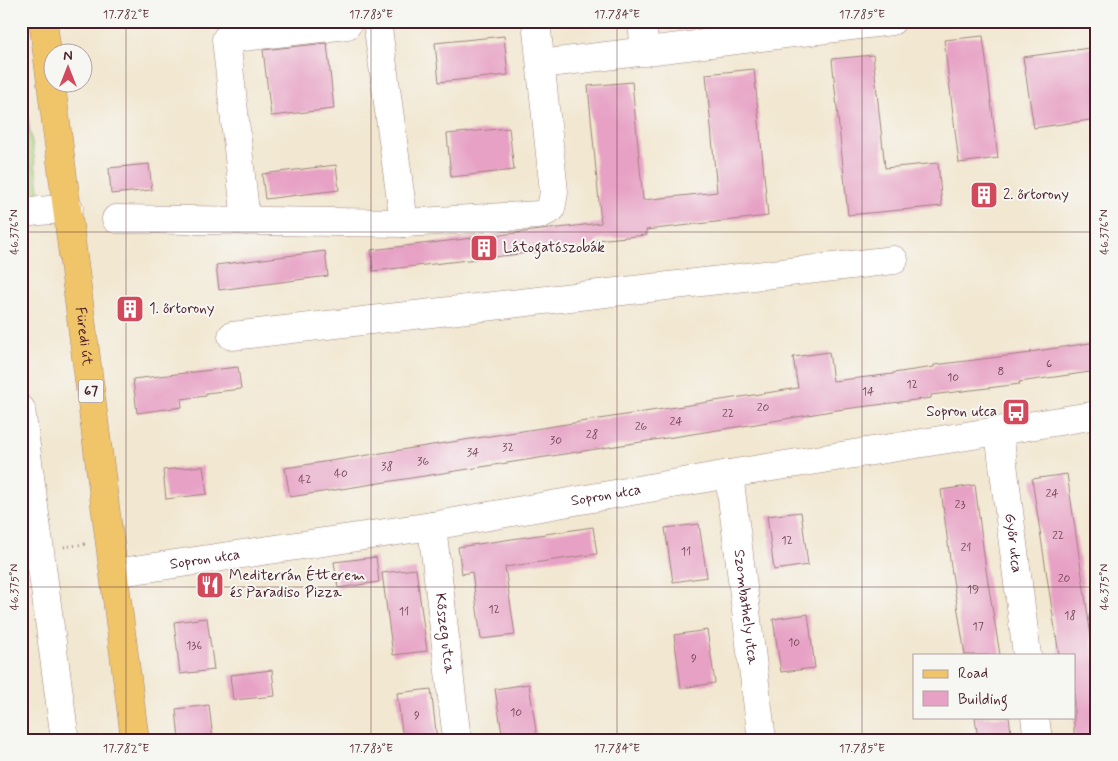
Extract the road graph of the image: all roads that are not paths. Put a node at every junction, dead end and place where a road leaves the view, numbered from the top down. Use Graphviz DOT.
graph roads {
  1 [pos="43,21"];
  2 [pos="377,21"];
  3 [pos="536,21"];
  4 [pos="642,21"];
  5 [pos="892,21"];
  6 [pos="347,25"];
  7 [pos="645,52"];
  8 [pos="541,64"];
  9 [pos="69,208"];
  10 [pos="21,213"];
  11 [pos="116,219"];
  12 [pos="246,221"];
  13 [pos="404,223"];
  14 [pos="894,260"];
  15 [pos="232,336"];
  16 [pos="21,409"];
  17 [pos="1097,415"];
  18 [pos="999,432"];
  19 [pos="729,474"];
  20 [pos="432,526"];
  21 [pos="114,573"];
  22 [pos="1027,654"];
  23 [pos="1035,718"];
  24 [pos="65,740"];
  25 [pos="135,740"];
  26 [pos="457,740"];
  27 [pos="762,740"];
  28 [pos="1038,740"];
  1 -- 9 [label="main road, Füredi út / 67"];
  2 -- 13 [label="street"];
  3 -- 8 [label="street"];
  4 -- 7 [label="street"];
  5 -- 7 [label="street"];
  6 -- 12 [label="street"];
  7 -- 8 [label="street"];
  8 -- 13 [label="street"];
  9 -- 10 [label="street"];
  9 -- 21 [label="main road, Füredi út / 67"];
  11 -- 12 [label="street"];
  12 -- 13 [label="street"];
  14 -- 15 [label="street"];
  16 -- 24 [label="street"];
  17 -- 18 [label="street, Sopron utca"];
  18 -- 19 [label="street, Sopron utca"];
  18 -- 22 [label="street, Győr utca"];
  19 -- 20 [label="street, Sopron utca"];
  19 -- 27 [label="street, Szombathely utca"];
  20 -- 21 [label="street, Sopron utca"];
  20 -- 26 [label="street, Kőszeg utca"];
  21 -- 25 [label="main road, Füredi út / 67"];
  23 -- 28 [label="street"];
}
